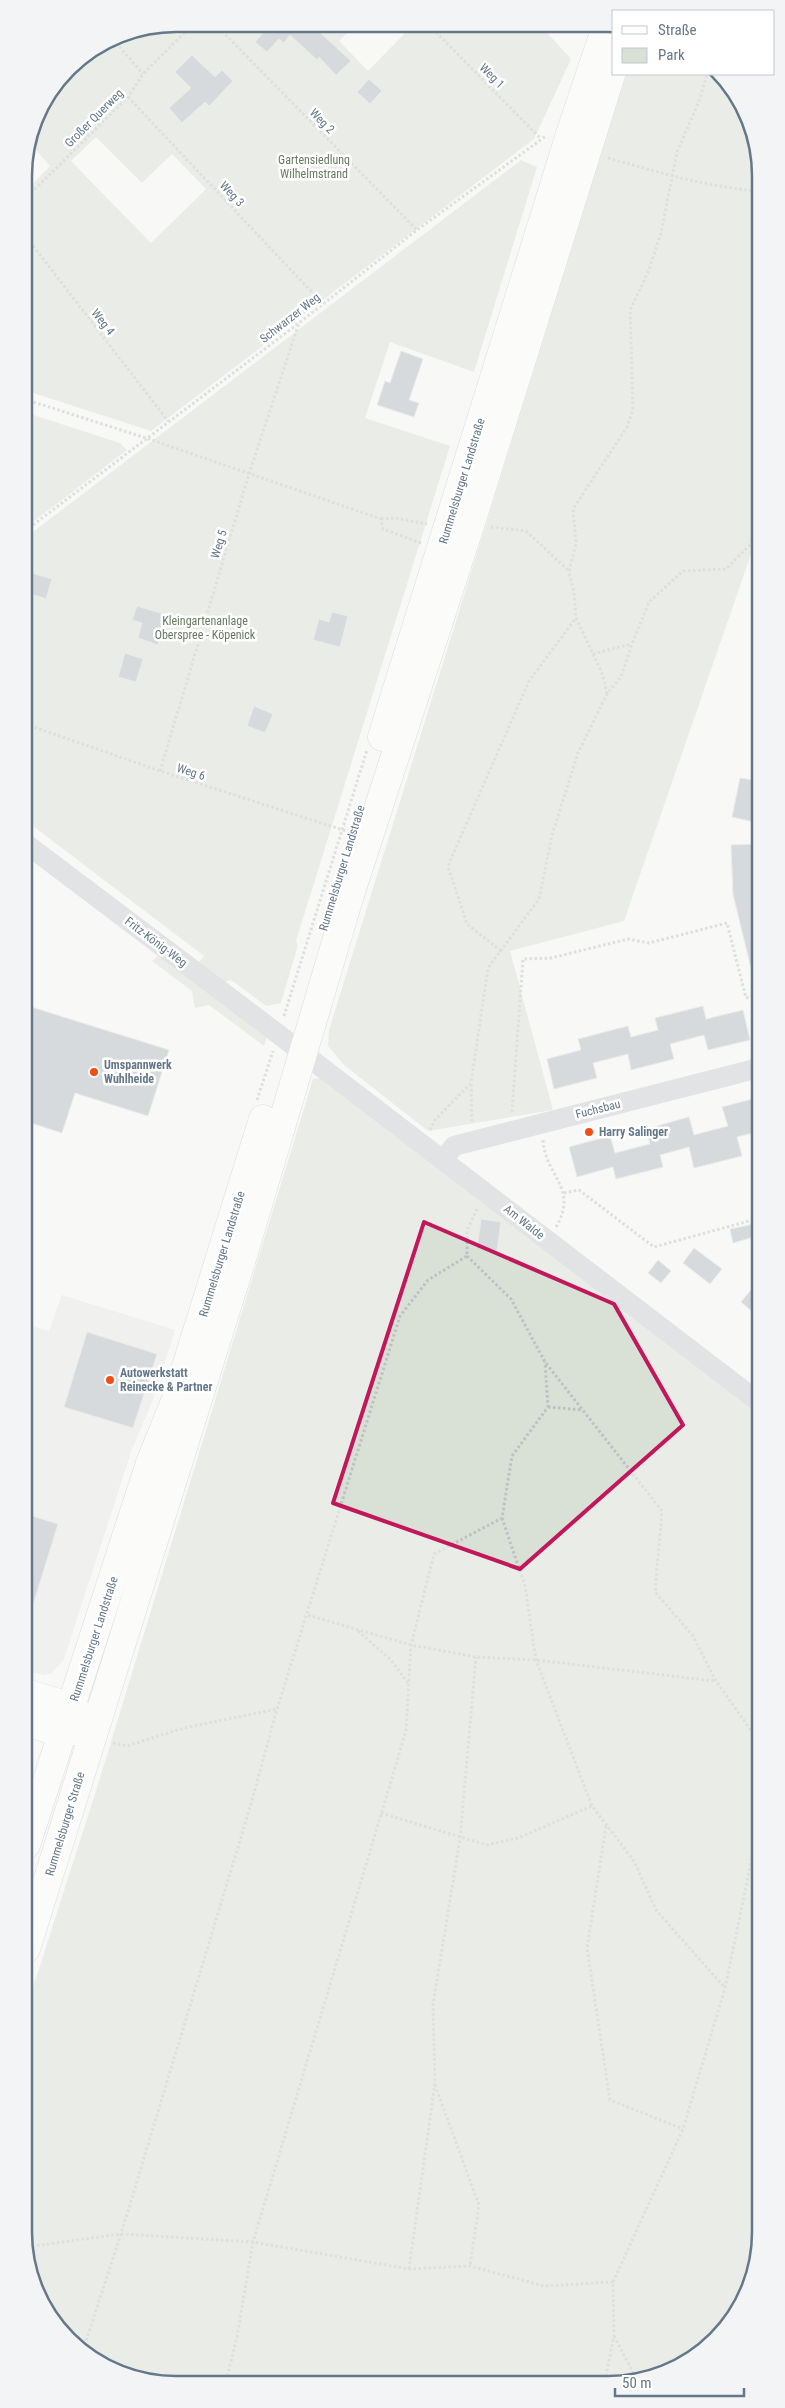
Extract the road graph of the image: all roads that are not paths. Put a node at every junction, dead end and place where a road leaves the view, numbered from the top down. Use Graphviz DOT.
graph roads {
  1 [pos="605,32"];
  2 [pos="612,69"];
  3 [pos="579,141"];
  4 [pos="33,849"];
  5 [pos="295,1047"];
  6 [pos="752,1070"];
  7 [pos="443,1160"];
  8 [pos="752,1397"];
  9 [pos="32,1695"];
  10 [pos="72,1707"];
  11 [pos="32,1724"];
  12 [pos="62,1733"];
  13 [pos="101,1735"];
  14 [pos="32,1826"];
  15 [pos="32,1931"];
  1 -- 3 [label="main road, Rummelsburger Landstraße"];
  2 -- 3 [label="main road, Rummelsburger Landstraße"];
  3 -- 5 [label="main road, Rummelsburger Landstraße"];
  3 -- 5 [label="main road, Rummelsburger Landstraße"];
  4 -- 5 [label="street, Fritz-König-Weg"];
  5 -- 7 [label="street, Am Walde"];
  5 -- 10 [label="main road, Rummelsburger Landstraße"];
  5 -- 13 [label="main road, Rummelsburger Landstraße"];
  6 -- 7 [label="street, Fuchsbau"];
  7 -- 8 [label="street, Am Walde"];
  9 -- 10 [label="main road"];
  10 -- 12 [label="main road"];
  10 -- 13 [label="main road"];
  11 -- 12 [label="main road"];
  12 -- 13 [label="main road"];
  12 -- 14 [label="main road"];
  13 -- 15 [label="main road, Rummelsburger Straße"];
}
